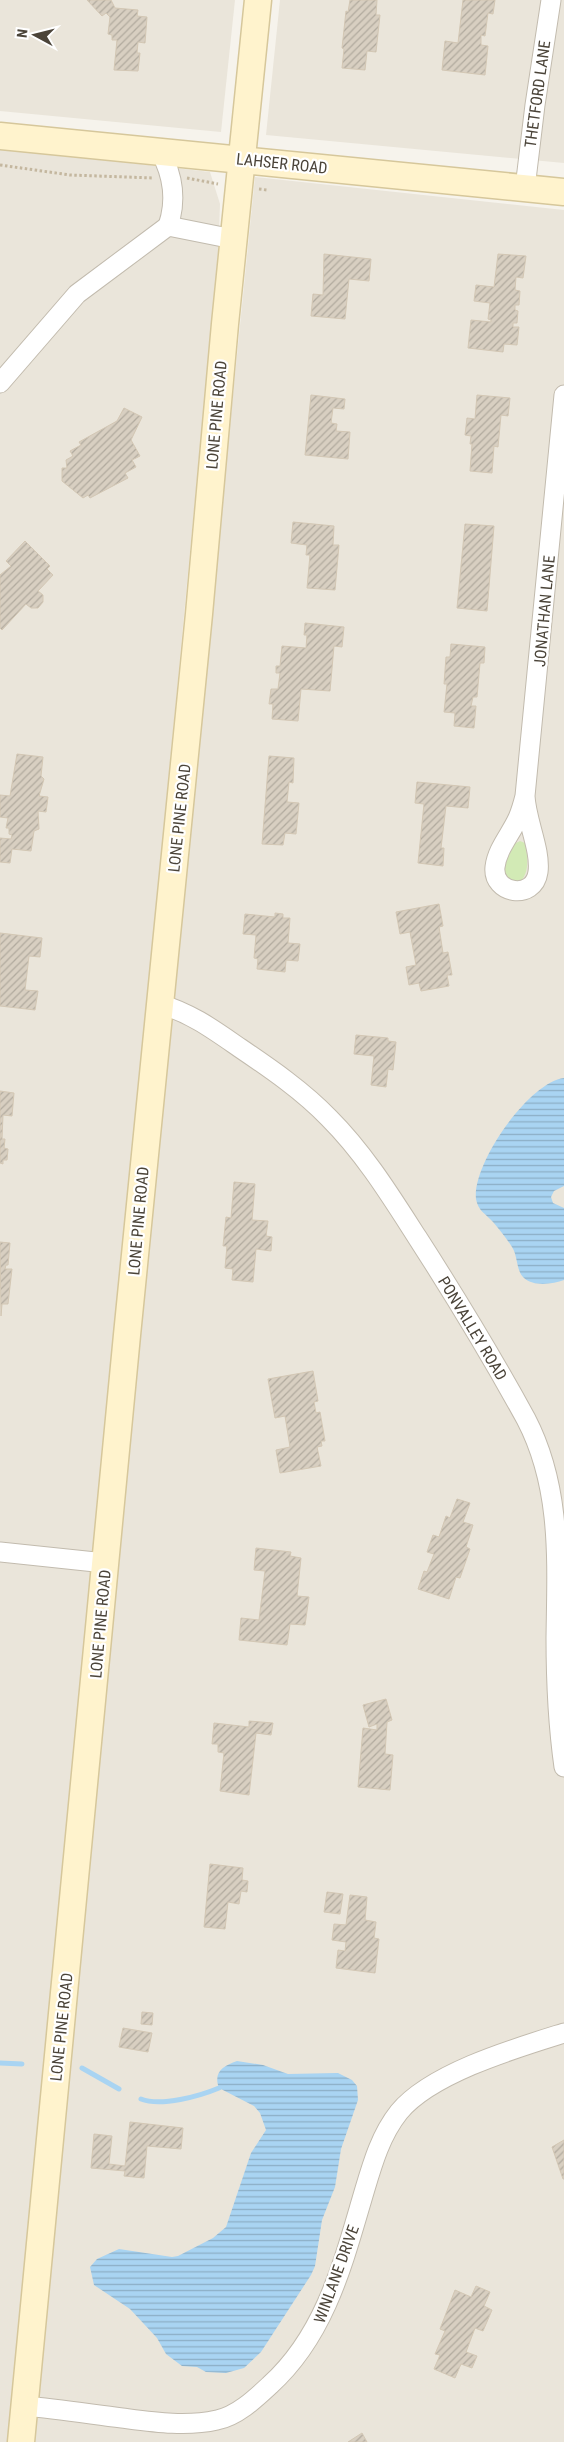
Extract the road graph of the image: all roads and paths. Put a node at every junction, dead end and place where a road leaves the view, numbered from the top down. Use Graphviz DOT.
graph roads {
  1 [pos="258,0"];
  2 [pos="551,0"];
  3 [pos="0,136"];
  4 [pos="160,151"];
  5 [pos="241,159"];
  6 [pos="0,165"];
  7 [pos="151,178"];
  8 [pos="187,178"];
  9 [pos="213,183"];
  10 [pos="525,188"];
  11 [pos="564,192"];
  12 [pos="168,226"];
  13 [pos="233,239"];
  14 [pos="0,384"];
  15 [pos="564,395"];
  16 [pos="525,796"];
  17 [pos="160,1004"];
  18 [pos="0,1552"];
  19 [pos="105,1563"];
  20 [pos="564,1768"];
  21 [pos="564,2033"];
  22 [pos="25,2406"];
  23 [pos="21,2442"];
  1 -- 5 [label="street, LONE PINE ROAD"];
  2 -- 10 [label="street, THETFORD LANE"];
  3 -- 4 [label="street, LAHSER ROAD"];
  4 -- 5 [label="street, LAHSER ROAD"];
  4 -- 12 [label="street"];
  5 -- 10 [label="street, LAHSER ROAD"];
  5 -- 13 [label="street, LONE PINE ROAD"];
  6 -- 7 [label="path"];
  8 -- 9 [label="path"];
  10 -- 11 [label="street, LAHSER ROAD"];
  12 -- 13 [label="street"];
  12 -- 14 [label="street"];
  13 -- 17 [label="street, LONE PINE ROAD"];
  15 -- 16 [label="street, JONATHAN LANE"];
  17 -- 19 [label="street, LONE PINE ROAD"];
  17 -- 20 [label="street, PONVALLEY ROAD"];
  18 -- 19 [label="street"];
  19 -- 22 [label="street, LONE PINE ROAD"];
  21 -- 22 [label="street, WINLANE DRIVE"];
  22 -- 23 [label="street, LONE PINE ROAD"];
}
